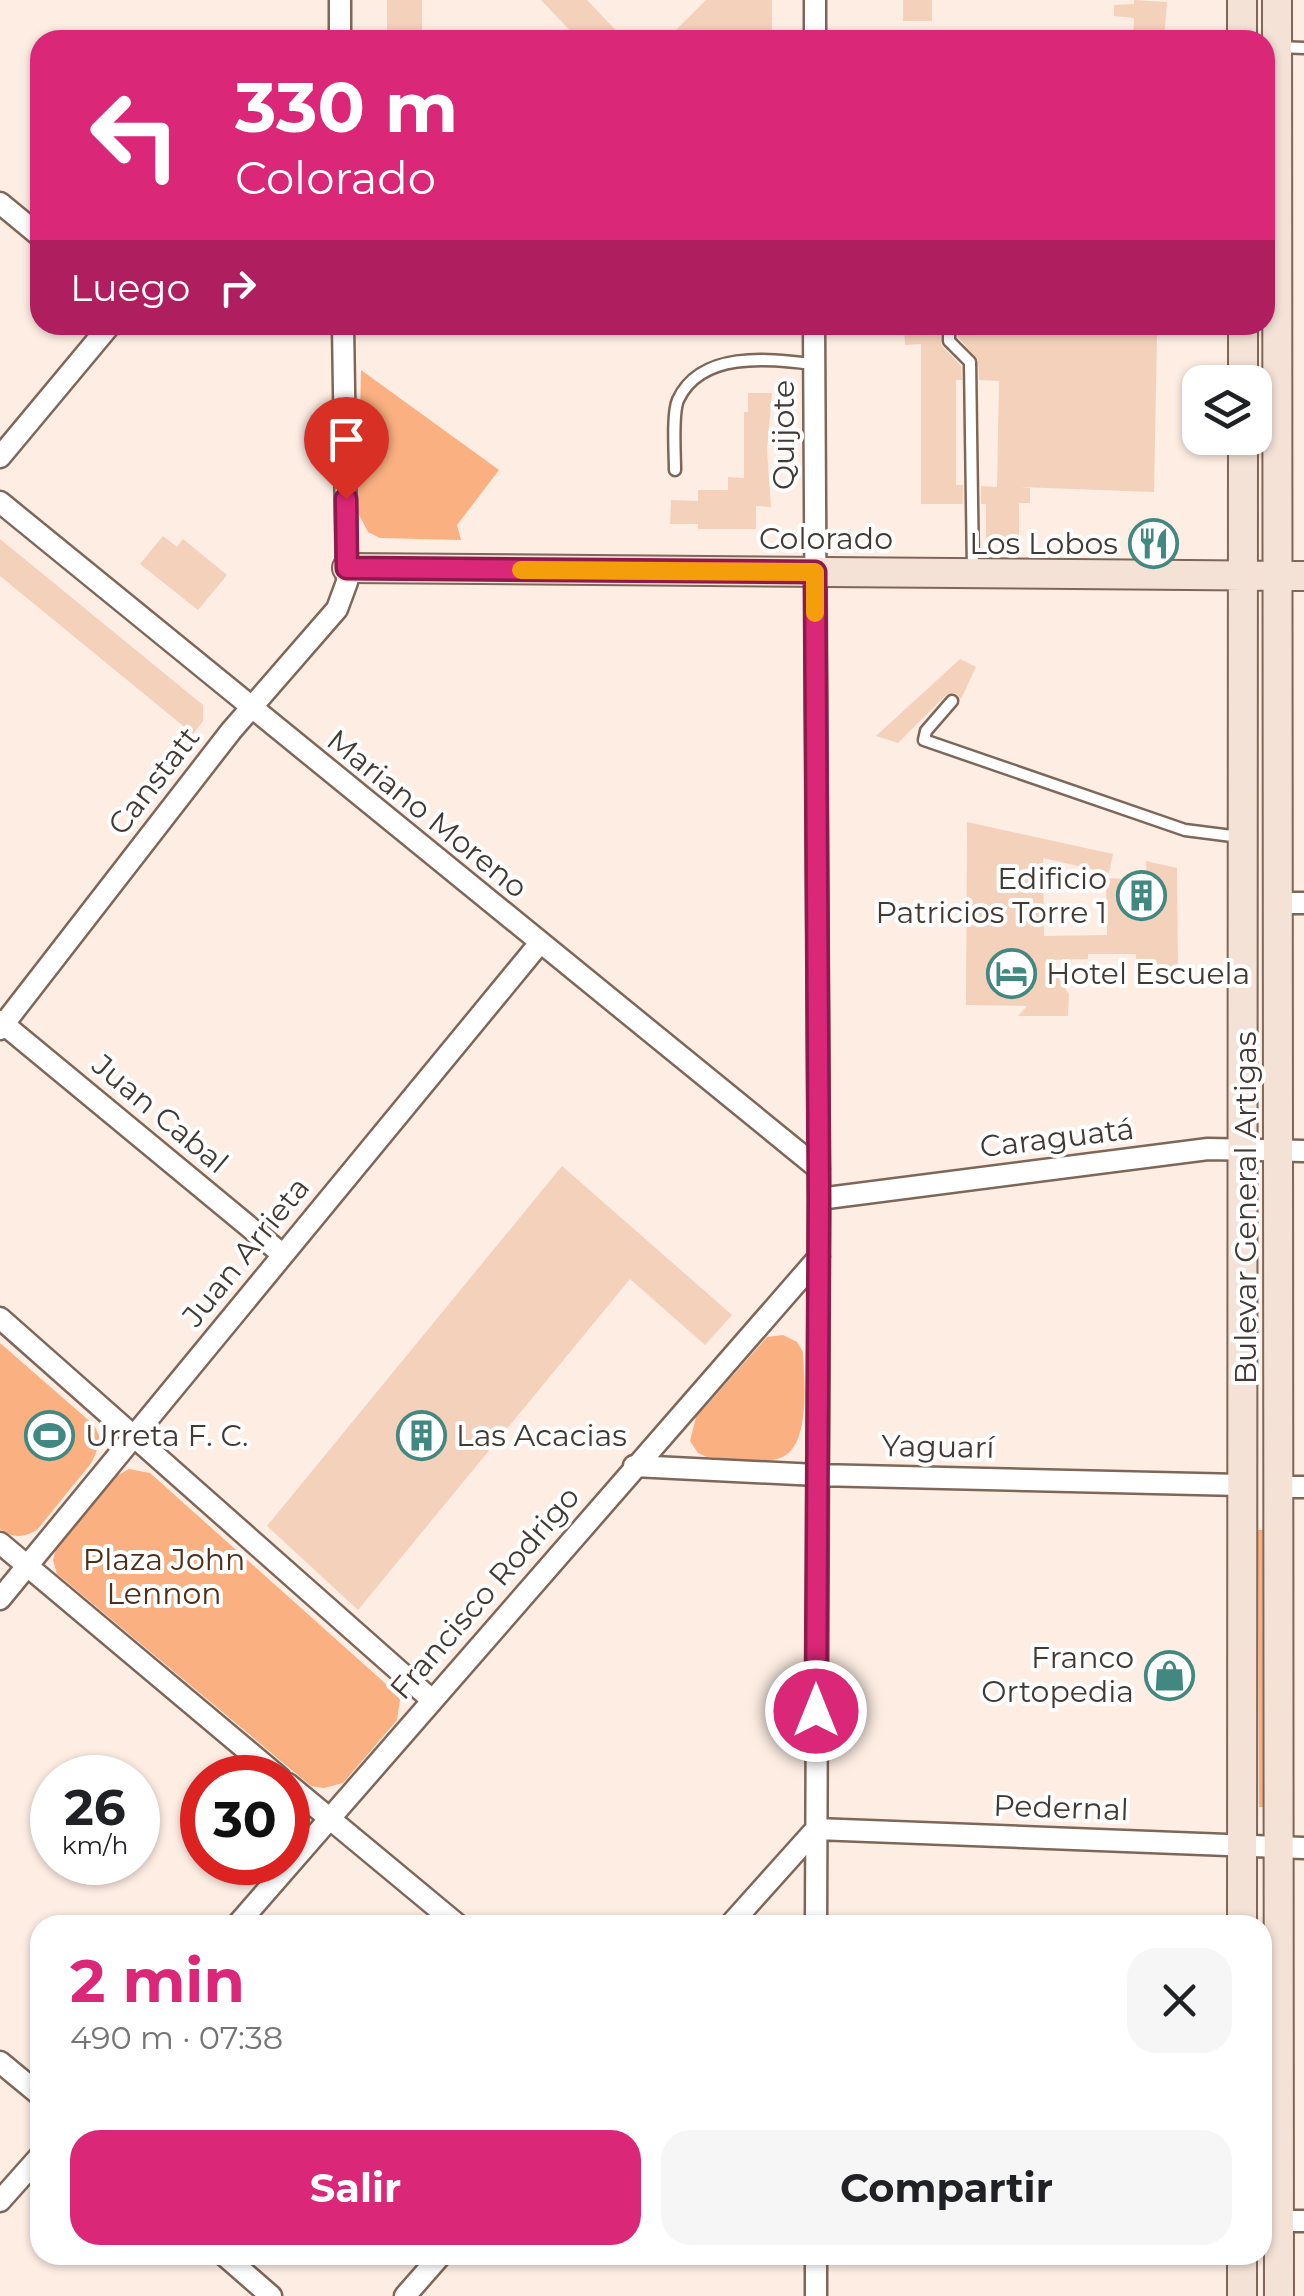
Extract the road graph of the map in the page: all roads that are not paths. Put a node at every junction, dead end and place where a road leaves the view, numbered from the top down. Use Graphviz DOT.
graph roads {
  1 [pos="340,0"];
  2 [pos="815,0"];
  3 [pos="1242,0"];
  4 [pos="1277,0"];
  5 [pos="340,30"];
  6 [pos="815,30"];
  7 [pos="1242,30"];
  8 [pos="1290,48"];
  9 [pos="0,203"];
  10 [pos="30,228"];
  11 [pos="102,335"];
  12 [pos="343,335"];
  13 [pos="814,335"];
  14 [pos="950,335"];
  15 [pos="1242,335"];
  16 [pos="814,364"];
  17 [pos="1242,365"];
  18 [pos="1243,455"];
  19 [pos="0,458"];
  20 [pos="675,470"];
  21 [pos="0,502"];
  22 [pos="347,568"];
  23 [pos="815,572"];
  24 [pos="973,572"];
  25 [pos="1243,575"];
  26 [pos="1291,576"];
  27 [pos="952,701"];
  28 [pos="250,708"];
  29 [pos="1241,837"];
  30 [pos="1291,903"];
  31 [pos="539,944"];
  32 [pos="1,1025"];
  33 [pos="1244,1149"];
  34 [pos="1292,1151"];
  35 [pos="819,1169"];
  36 [pos="819,1200"];
  37 [pos="282,1254"];
  38 [pos="819,1257"];
  39 [pos="0,1318"];
  40 [pos="135,1434"];
  41 [pos="634,1466"];
  42 [pos="817,1474"];
  43 [pos="1240,1485"];
  44 [pos="1292,1487"];
  45 [pos="0,1543"];
  46 [pos="28,1566"];
  47 [pos="0,1599"];
  48 [pos="432,1700"];
  49 [pos="253,1755"];
  50 [pos="310,1803"];
  51 [pos="328,1818"];
  52 [pos="816,1829"];
  53 [pos="1241,1845"];
  54 [pos="1292,1848"];
  55 [pos="246,1915"];
  56 [pos="446,1915"];
  57 [pos="739,1915"];
  58 [pos="816,1915"];
  59 [pos="1242,1915"];
  60 [pos="0,2062"];
  61 [pos="30,2087"];
  62 [pos="30,2167"];
  63 [pos="0,2201"];
  64 [pos="1291,2221"];
  65 [pos="235,2265"];
  66 [pos="432,2265"];
  67 [pos="816,2265"];
  68 [pos="1242,2265"];
  69 [pos="271,2296"];
  70 [pos="405,2296"];
  71 [pos="816,2296"];
  72 [pos="1242,2296"];
  73 [pos="1279,2296"];
  1 -- 5 [label="street"];
  2 -- 6 [label="street"];
  3 -- 7 [label="main road"];
  4 -- 8 [label="main road, Bulevar General Artigas"];
  8 -- 26 [label="main road, Bulevar General Artigas"];
  9 -- 10 [label="street"];
  11 -- 19 [label="street"];
  12 -- 22 [label="street, Canstatt"];
  13 -- 16 [label="street, Quijote"];
  14 -- 24 [label="lane"];
  15 -- 17 [label="main road"];
  16 -- 20 [label="lane"];
  16 -- 23 [label="street, Quijote"];
  18 -- 25 [label="main road, Bulevar General Artigas"];
  21 -- 28 [label="street, Mariano Moreno"];
  22 -- 23 [label="main road, Colorado"];
  22 -- 28 [label="street, Canstatt"];
  23 -- 24 [label="main road, Colorado"];
  23 -- 35 [label="street, Quijote"];
  24 -- 25 [label="main road, Colorado"];
  25 -- 26 [label="main road, Colorado"];
  25 -- 29 [label="main road, Bulevar General Artigas"];
  26 -- 30 [label="main road, Bulevar General Artigas"];
  27 -- 29 [label="lane"];
  28 -- 31 [label="street, Mariano Moreno"];
  28 -- 32 [label="street, Canstatt"];
  29 -- 33 [label="main road, Bulevar General Artigas"];
  30 -- 34 [label="main road, Bulevar General Artigas"];
  31 -- 35 [label="street, Mariano Moreno"];
  31 -- 37 [label="street, Juan Arrieta"];
  32 -- 37 [label="street, Juan Cabal"];
  33 -- 34 [label="street, Caraguatá"];
  33 -- 36 [label="street, Caraguatá"];
  33 -- 43 [label="main road, Bulevar General Artigas"];
  34 -- 44 [label="main road, Bulevar General Artigas"];
  35 -- 36 [label="street, Quijote"];
  36 -- 38 [label="street, Quijote"];
  37 -- 40 [label="street, Juan Arrieta"];
  38 -- 41 [label="street, Francisco Rodrigo"];
  38 -- 42 [label="street, Quijote"];
  39 -- 40 [label="street"];
  40 -- 46 [label="street, Juan Arrieta"];
  40 -- 48 [label="street"];
  41 -- 42 [label="street, Yaguarí"];
  41 -- 48 [label="street, Francisco Rodrigo"];
  42 -- 43 [label="street, Yaguarí"];
  42 -- 52 [label="street, Quijote"];
  43 -- 53 [label="main road, Bulevar General Artigas"];
  44 -- 54 [label="main road, Bulevar General Artigas"];
  45 -- 46 [label="street"];
  46 -- 47 [label="street, Juan Arrieta"];
  46 -- 49 [label="street"];
  48 -- 51 [label="street, Francisco Rodrigo"];
  50 -- 51 [label="street"];
  51 -- 55 [label="street, Francisco Rodrigo"];
  51 -- 56 [label="street"];
  52 -- 53 [label="street, Pedernal"];
  52 -- 57 [label="street"];
  52 -- 58 [label="street, Quijote"];
  53 -- 54 [label="street, Pedernal"];
  53 -- 59 [label="main road, Bulevar General Artigas"];
  54 -- 64 [label="main road, Bulevar General Artigas"];
  60 -- 61 [label="street"];
  62 -- 63 [label="street"];
  64 -- 73 [label="main road, Bulevar General Artigas"];
  65 -- 69 [label="street"];
  66 -- 70 [label="street"];
  67 -- 71 [label="street"];
  68 -- 72 [label="main road"];
}
